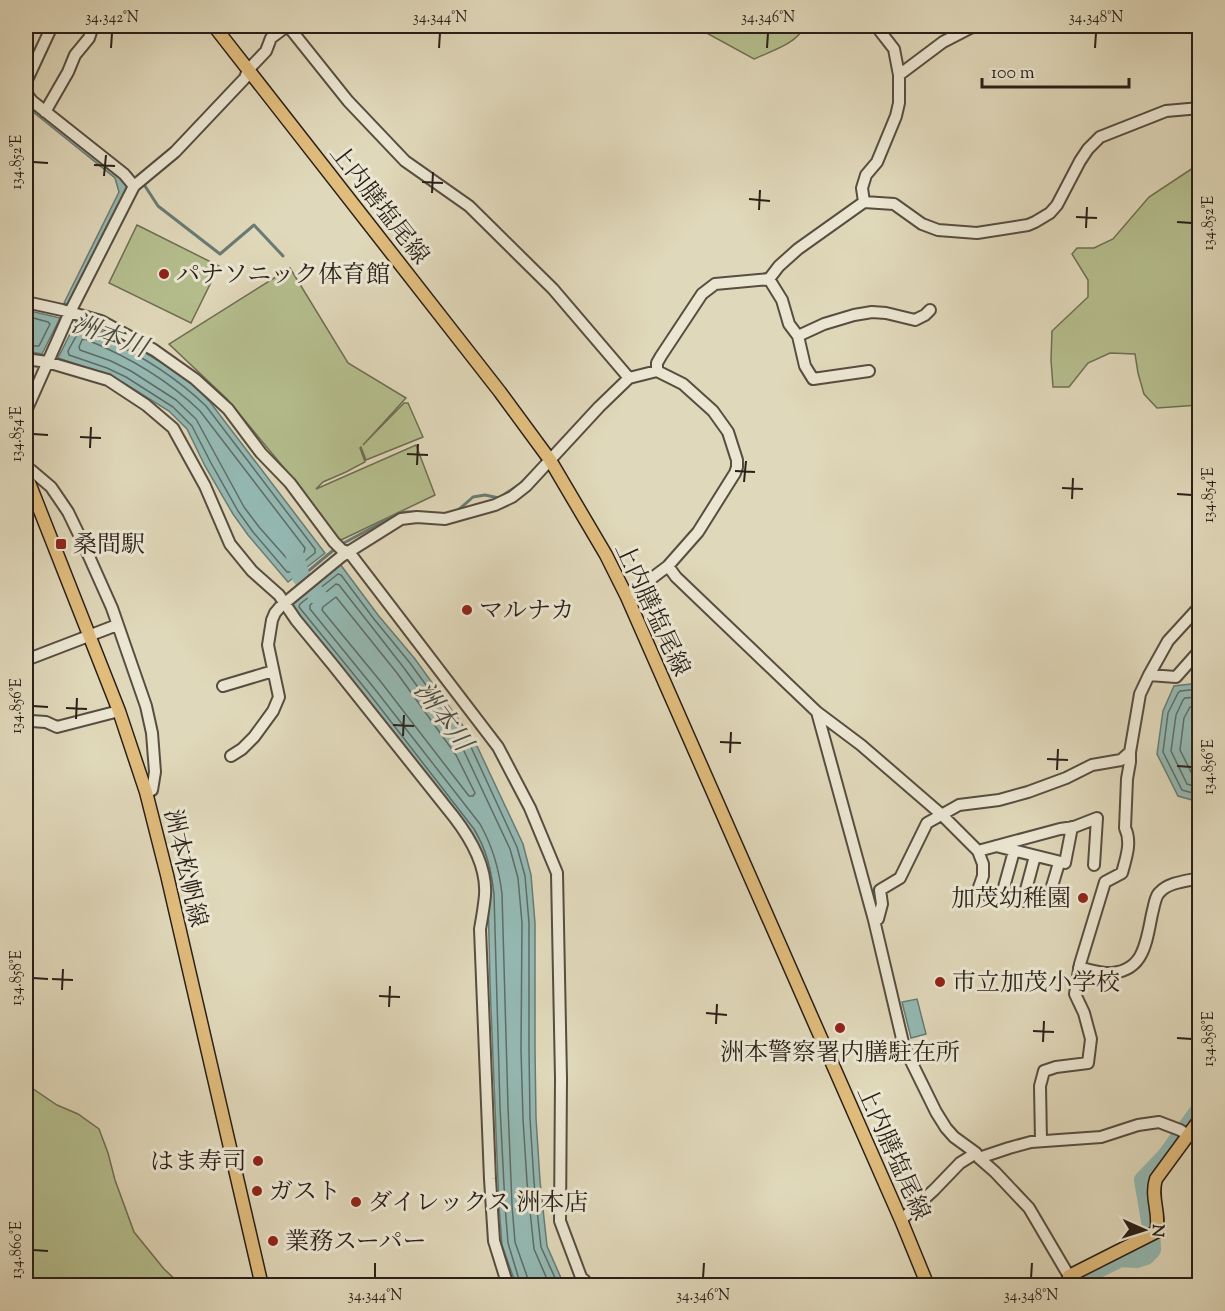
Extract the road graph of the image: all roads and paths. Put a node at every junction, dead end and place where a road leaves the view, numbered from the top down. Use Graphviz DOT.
graph roads {
  1 [pos="52,26"];
  2 [pos="93,26"];
  3 [pos="214,26"];
  4 [pos="287,26"];
  5 [pos="876,26"];
  6 [pos="974,26"];
  7 [pos="248,70"];
  8 [pos="899,75"];
  9 [pos="26,82"];
  10 [pos="26,93"];
  11 [pos="1200,108"];
  12 [pos="45,112"];
  13 [pos="134,186"];
  14 [pos="864,202"];
  15 [pos="770,279"];
  16 [pos="26,302"];
  17 [pos="930,310"];
  18 [pos="70,314"];
  19 [pos="798,336"];
  20 [pos="26,359"];
  21 [pos="48,360"];
  22 [pos="657,371"];
  23 [pos="868,371"];
  24 [pos="629,378"];
  25 [pos="26,411"];
  26 [pos="550,459"];
  27 [pos="26,473"];
  28 [pos="342,550"];
  29 [pos="668,566"];
  30 [pos="627,597"];
  31 [pos="286,602"];
  32 [pos="1200,606"];
  33 [pos="117,626"];
  34 [pos="89,637"];
  35 [pos="26,645"];
  36 [pos="1200,650"];
  37 [pos="27,660"];
  38 [pos="273,671"];
  39 [pos="1149,675"];
  40 [pos="223,686"];
  41 [pos="119,711"];
  42 [pos="817,712"];
  43 [pos="26,725"];
  44 [pos="1130,752"];
  45 [pos="231,756"];
  46 [pos="146,792"];
  47 [pos="942,815"];
  48 [pos="1072,827"];
  49 [pos="996,846"];
  50 [pos="978,851"];
  51 [pos="1014,851"];
  52 [pos="1035,856"];
  53 [pos="1059,863"];
  54 [pos="1094,865"];
  55 [pos="1200,878"];
  56 [pos="1001,898"];
  57 [pos="1023,901"];
  58 [pos="874,920"];
  59 [pos="1080,968"];
  60 [pos="1200,1119"];
  61 [pos="1184,1133"];
  62 [pos="1041,1141"];
  63 [pos="977,1156"];
  64 [pos="901,1220"];
  65 [pos="1070,1281"];
  66 [pos="262,1286"];
  67 [pos="508,1286"];
  68 [pos="590,1286"];
  69 [pos="928,1286"];
  1 -- 9 [label="street"];
  2 -- 12 [label="street"];
  3 -- 7 [label="main road, 上内膳塩尾線"];
  4 -- 7 [label="street"];
  4 -- 24 [label="street"];
  5 -- 8 [label="street"];
  6 -- 8 [label="street"];
  7 -- 13 [label="street"];
  7 -- 26 [label="main road, 上内膳塩尾線"];
  8 -- 14 [label="street"];
  10 -- 12 [label="street"];
  11 -- 14 [label="street"];
  12 -- 13 [label="street"];
  13 -- 18 [label="street"];
  14 -- 15 [label="street"];
  15 -- 19 [label="street"];
  15 -- 22 [label="street"];
  16 -- 18 [label="street"];
  17 -- 19 [label="street"];
  18 -- 21 [label="street"];
  18 -- 28 [label="street"];
  19 -- 23 [label="street"];
  20 -- 21 [label="street"];
  21 -- 25 [label="street"];
  21 -- 31 [label="street"];
  22 -- 24 [label="street"];
  22 -- 29 [label="street"];
  24 -- 26 [label="street"];
  26 -- 28 [label="street"];
  26 -- 30 [label="main road, 上内膳塩尾線"];
  27 -- 33 [label="street"];
  27 -- 34 [label="main road, 洲本松帆線"];
  28 -- 31 [label="street"];
  28 -- 68 [label="street"];
  29 -- 30 [label="street"];
  29 -- 42 [label="street"];
  30 -- 64 [label="main road, 上内膳塩尾線"];
  31 -- 38 [label="street"];
  31 -- 67 [label="street"];
  32 -- 39 [label="street"];
  33 -- 34 [label="street"];
  33 -- 46 [label="street"];
  34 -- 37 [label="street"];
  34 -- 41 [label="main road, 洲本松帆線"];
  35 -- 37 [label="street"];
  36 -- 39 [label="street"];
  38 -- 40 [label="street"];
  38 -- 45 [label="street"];
  39 -- 44 [label="street"];
  41 -- 43 [label="street"];
  41 -- 46 [label="main road, 洲本松帆線"];
  42 -- 47 [label="street"];
  42 -- 58 [label="street"];
  44 -- 47 [label="street"];
  44 -- 59 [label="street"];
  46 -- 66 [label="main road, 洲本松帆線"];
  47 -- 50 [label="street"];
  47 -- 58 [label="street"];
  48 -- 49 [label="street"];
  48 -- 53 [label="street"];
  48 -- 54 [label="street"];
  49 -- 50 [label="street"];
  49 -- 51 [label="street"];
  50 -- 56 [label="street"];
  51 -- 52 [label="street"];
  51 -- 56 [label="street"];
  52 -- 53 [label="street"];
  52 -- 57 [label="street"];
  53 -- 57 [label="street"];
  55 -- 59 [label="street"];
  56 -- 57 [label="street"];
  58 -- 63 [label="street"];
  59 -- 62 [label="street"];
  60 -- 61 [label="main road"];
  61 -- 62 [label="street"];
  61 -- 65 [label="main road"];
  62 -- 63 [label="street"];
  63 -- 64 [label="street"];
  63 -- 65 [label="street"];
  64 -- 69 [label="main road, 上内膳塩尾線"];
}
